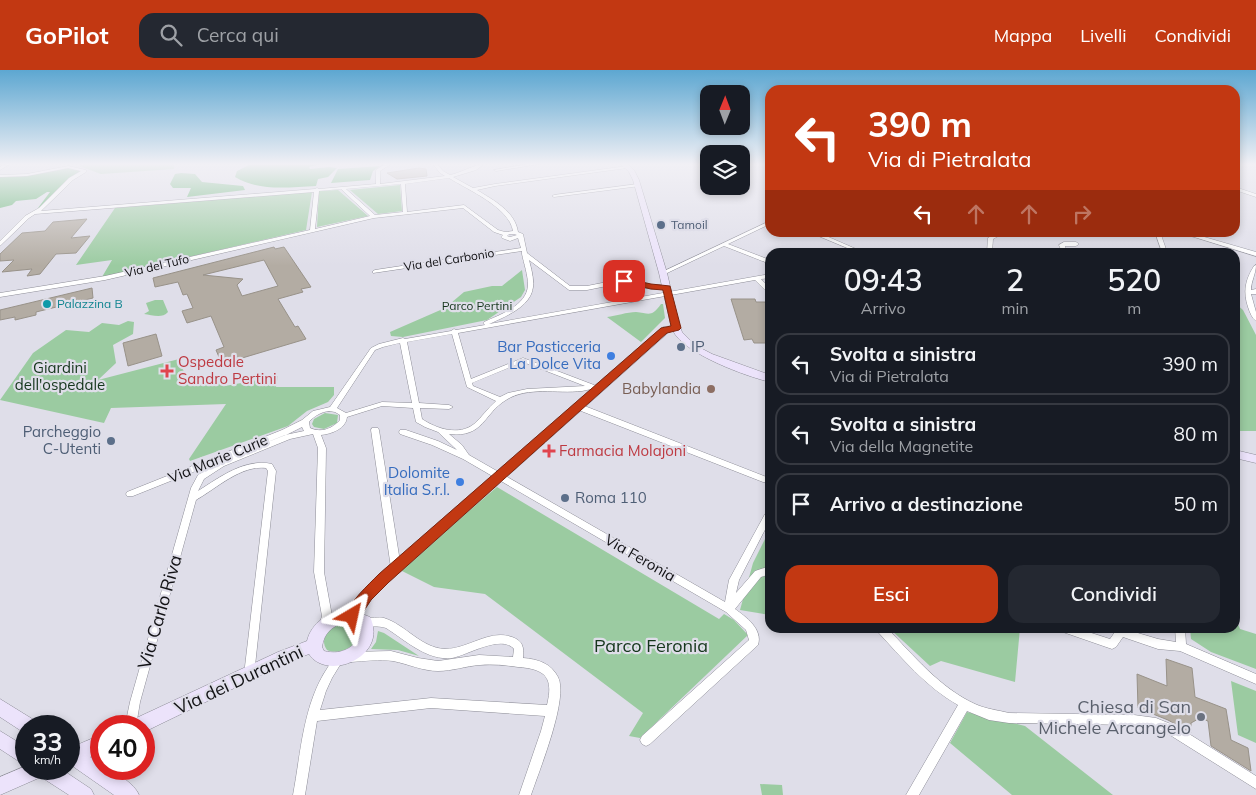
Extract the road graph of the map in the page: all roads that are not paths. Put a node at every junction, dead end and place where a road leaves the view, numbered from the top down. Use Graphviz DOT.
graph roads {
  1 [pos="52,198"];
  2 [pos="213,198"];
  3 [pos="316,198"];
  4 [pos="354,198"];
  5 [pos="404,198"];
  6 [pos="484,198"];
  7 [pos="642,198"];
  8 [pos="405,212"];
  9 [pos="34,213"];
  10 [pos="374,217"];
  11 [pos="765,224"];
  12 [pos="312,231"];
  13 [pos="506,234"];
  14 [pos="518,234"];
  15 [pos="823,237"];
  16 [pos="993,237"];
  17 [pos="1197,237"];
  18 [pos="510,239"];
  19 [pos="0,244"];
  20 [pos="724,244"];
  21 [pos="1076,244"];
  22 [pos="843,245"];
  23 [pos="844,248"];
  24 [pos="850,248"];
  25 [pos="989,248"];
  26 [pos="1063,248"];
  27 [pos="1235,248"];
  28 [pos="1240,249"];
  29 [pos="523,250"];
  30 [pos="1256,254"];
  31 [pos="765,260"];
  32 [pos="1256,267"];
  33 [pos="375,272"];
  34 [pos="663,273"];
  35 [pos="765,277"];
  36 [pos="756,278"];
  37 [pos="765,286"];
  38 [pos="668,290"];
  39 [pos="1247,291"];
  40 [pos="1256,291"];
  41 [pos="0,295"];
  42 [pos="1256,319"];
  43 [pos="495,322"];
  44 [pos="676,328"];
  45 [pos="454,331"];
  46 [pos="404,340"];
  47 [pos="765,377"];
  48 [pos="469,382"];
  49 [pos="595,387"];
  50 [pos="500,400"];
  51 [pos="417,406"];
  52 [pos="449,407"];
  53 [pos="579,407"];
  54 [pos="332,409"];
  55 [pos="344,416"];
  56 [pos="305,422"];
  57 [pos="375,430"];
  58 [pos="440,430"];
  59 [pos="314,432"];
  60 [pos="403,432"];
  61 [pos="1240,455"];
  62 [pos="466,457"];
  63 [pos="1256,459"];
  64 [pos="501,476"];
  65 [pos="765,480"];
  66 [pos="130,494"];
  67 [pos="193,498"];
  68 [pos="765,522"];
  69 [pos="396,568"];
  70 [pos="765,572"];
  71 [pos="729,609"];
  72 [pos="358,619"];
  73 [pos="324,626"];
  74 [pos="886,633"];
  75 [pos="1079,633"];
  76 [pos="1120,633"];
  77 [pos="1124,633"];
  78 [pos="1180,633"];
  79 [pos="313,646"];
  80 [pos="1181,647"];
  81 [pos="342,659"];
  82 [pos="517,661"];
  83 [pos="248,675"];
  84 [pos="1256,679"];
  85 [pos="0,706"];
  86 [pos="964,706"];
  87 [pos="552,711"];
  88 [pos="132,715"];
  89 [pos="314,716"];
  90 [pos="15,717"];
  91 [pos="155,718"];
  92 [pos="0,739"];
  93 [pos="646,740"];
  94 [pos="15,749"];
  95 [pos="80,762"];
  96 [pos="15,779"];
  97 [pos="62,780"];
  98 [pos="1256,783"];
  99 [pos="0,786"];
  100 [pos="85,795"];
  101 [pos="130,795"];
  102 [pos="300,795"];
  103 [pos="525,795"];
  104 [pos="912,795"];
  1 -- 9 [label="street"];
  2 -- 9 [label="street"];
  3 -- 12 [label="street"];
  4 -- 10 [label="street"];
  5 -- 8 [label="street"];
  6 -- 14 [label="street"];
  7 -- 34 [label="street"];
  8 -- 10 [label="street, Via del Tufo"];
  8 -- 13 [label="street, Via del Tufo"];
  9 -- 19 [label="street"];
  10 -- 12 [label="street, Via del Tufo"];
  11 -- 20 [label="street"];
  12 -- 41 [label="street, Via del Tufo"];
  13 -- 14 [label="street"];
  13 -- 18 [label="street"];
  14 -- 18 [label="street"];
  14 -- 29 [label="street"];
  15 -- 22 [label="street"];
  16 -- 25 [label="street"];
  17 -- 27 [label="street"];
  18 -- 29 [label="street"];
  20 -- 31 [label="street"];
  20 -- 34 [label="street"];
  21 -- 26 [label="street"];
  22 -- 23 [label="street"];
  22 -- 24 [label="street"];
  28 -- 30 [label="street"];
  29 -- 33 [label="street, Via del Carbonio"];
  29 -- 38 [label="street"];
  29 -- 43 [label="street"];
  32 -- 39 [label="street"];
  34 -- 38 [label="street"];
  35 -- 36 [label="street"];
  36 -- 37 [label="street"];
  36 -- 38 [label="street"];
  38 -- 43 [label="street"];
  38 -- 44 [label="street"];
  39 -- 40 [label="street"];
  39 -- 42 [label="street"];
  43 -- 45 [label="street"];
  44 -- 47 [label="street"];
  44 -- 49 [label="street"];
  45 -- 46 [label="street"];
  45 -- 48 [label="street"];
  46 -- 51 [label="street"];
  46 -- 54 [label="street"];
  48 -- 49 [label="street"];
  48 -- 50 [label="street"];
  49 -- 50 [label="street"];
  49 -- 53 [label="street"];
  50 -- 58 [label="street"];
  51 -- 52 [label="street"];
  51 -- 55 [label="street"];
  51 -- 58 [label="street"];
  53 -- 64 [label="street"];
  53 -- 65 [label="street"];
  54 -- 55 [label="street"];
  54 -- 56 [label="street, Via Marie Curie"];
  55 -- 59 [label="street, Via Carlo Riva"];
  56 -- 59 [label="street"];
  56 -- 66 [label="street, Via Marie Curie"];
  57 -- 69 [label="street"];
  58 -- 62 [label="street"];
  59 -- 67 [label="street, Via Carlo Riva"];
  59 -- 73 [label="street"];
  60 -- 62 [label="street, Via Feronia"];
  61 -- 63 [label="street"];
  62 -- 64 [label="street, Via Feronia"];
  64 -- 69 [label="street"];
  64 -- 71 [label="street, Via Feronia"];
  67 -- 83 [label="street"];
  67 -- 88 [label="street, Via Carlo Riva"];
  68 -- 71 [label="street"];
  69 -- 72 [label="street"];
  70 -- 71 [label="street"];
  71 -- 93 [label="street, Via Feronia"];
  72 -- 73 [label="street"];
  72 -- 81 [label="street"];
  72 -- 82 [label="street"];
  73 -- 79 [label="street, Via dei Durantini"];
  74 -- 86 [label="street"];
  75 -- 76 [label="street"];
  77 -- 80 [label="street"];
  78 -- 80 [label="street"];
  79 -- 81 [label="street, Via dei Durantini"];
  79 -- 83 [label="street, Via dei Durantini"];
  80 -- 84 [label="street"];
  81 -- 82 [label="street"];
  81 -- 89 [label="street"];
  82 -- 87 [label="street"];
  83 -- 91 [label="street, Via dei Durantini"];
  85 -- 90 [label="street"];
  86 -- 98 [label="street"];
  86 -- 104 [label="street"];
  87 -- 89 [label="street"];
  87 -- 103 [label="street"];
  89 -- 102 [label="street"];
  92 -- 94 [label="street"];
  95 -- 101 [label="street"];
  96 -- 99 [label="street"];
  97 -- 100 [label="street"];
}
